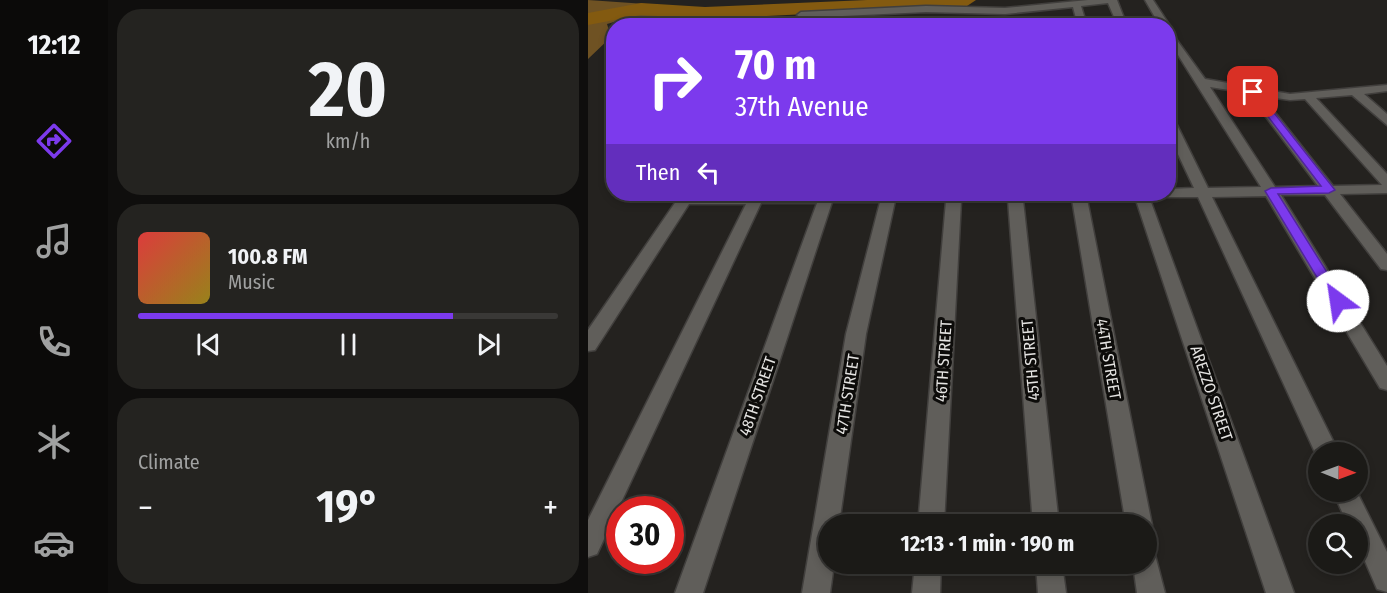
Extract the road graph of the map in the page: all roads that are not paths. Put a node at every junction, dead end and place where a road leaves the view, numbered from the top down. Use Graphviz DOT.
graph roads {
  1 [pos="1112,0"];
  2 [pos="1149,0"];
  3 [pos="821,2"];
  4 [pos="1076,4"];
  5 [pos="805,10"];
  6 [pos="887,10"];
  7 [pos="1005,11"];
  8 [pos="844,13"];
  9 [pos="800,18"];
  10 [pos="842,18"];
  11 [pos="884,18"];
  12 [pos="1005,18"];
  13 [pos="1080,18"];
  14 [pos="1120,18"];
  15 [pos="1160,18"];
  16 [pos="1176,43"];
  17 [pos="1201,82"];
  18 [pos="1387,88"];
  19 [pos="1355,91"];
  20 [pos="1253,92"];
  21 [pos="1308,96"];
  22 [pos="1387,121"];
  23 [pos="1176,135"];
  24 [pos="1387,182"];
  25 [pos="1387,189"];
  26 [pos="1329,190"];
  27 [pos="1271,191"];
  28 [pos="1204,192"];
  29 [pos="1176,193"];
  30 [pos="683,201"];
  31 [pos="755,201"];
  32 [pos="824,201"];
  33 [pos="888,201"];
  34 [pos="954,201"];
  35 [pos="1016,201"];
  36 [pos="1080,201"];
  37 [pos="1143,201"];
  38 [pos="1387,265"];
  39 [pos="588,345"];
  40 [pos="1387,383"];
  41 [pos="1322,442"];
  42 [pos="1350,502"];
  43 [pos="932,514"];
  44 [pos="1045,514"];
  45 [pos="1137,514"];
  46 [pos="588,546"];
  47 [pos="927,574"];
  48 [pos="1050,574"];
  49 [pos="1148,574"];
  50 [pos="1387,580"];
  51 [pos="688,593"];
  52 [pos="816,593"];
  53 [pos="926,593"];
  54 [pos="1052,593"];
  55 [pos="1151,593"];
  56 [pos="1280,593"];
  1 -- 4 [label="street"];
  1 -- 14 [label="street"];
  2 -- 15 [label="street"];
  3 -- 5 [label="street"];
  4 -- 7 [label="street"];
  4 -- 13 [label="street"];
  5 -- 8 [label="street"];
  5 -- 9 [label="street"];
  6 -- 7 [label="street"];
  6 -- 8 [label="street"];
  6 -- 11 [label="street"];
  7 -- 12 [label="street"];
  8 -- 10 [label="street"];
  16 -- 17 [label="street"];
  17 -- 20 [label="street"];
  17 -- 27 [label="street"];
  18 -- 19 [label="street"];
  19 -- 21 [label="street"];
  19 -- 22 [label="street"];
  20 -- 21 [label="street"];
  20 -- 26 [label="street"];
  21 -- 24 [label="street"];
  23 -- 28 [label="street"];
  25 -- 26 [label="street"];
  26 -- 27 [label="street"];
  26 -- 38 [label="street"];
  27 -- 28 [label="street"];
  27 -- 40 [label="street"];
  28 -- 29 [label="street"];
  28 -- 41 [label="street"];
  30 -- 39 [label="street"];
  31 -- 46 [label="street"];
  32 -- 51 [label="street, 48TH STREET"];
  33 -- 52 [label="street, 47TH STREET"];
  34 -- 43 [label="street, 46TH STREET"];
  35 -- 44 [label="street, 45TH STREET"];
  36 -- 45 [label="street, 44TH STREET"];
  37 -- 56 [label="street, AREZZO STREET"];
  42 -- 50 [label="street"];
  47 -- 53 [label="street"];
  48 -- 54 [label="street"];
  49 -- 55 [label="street"];
}
